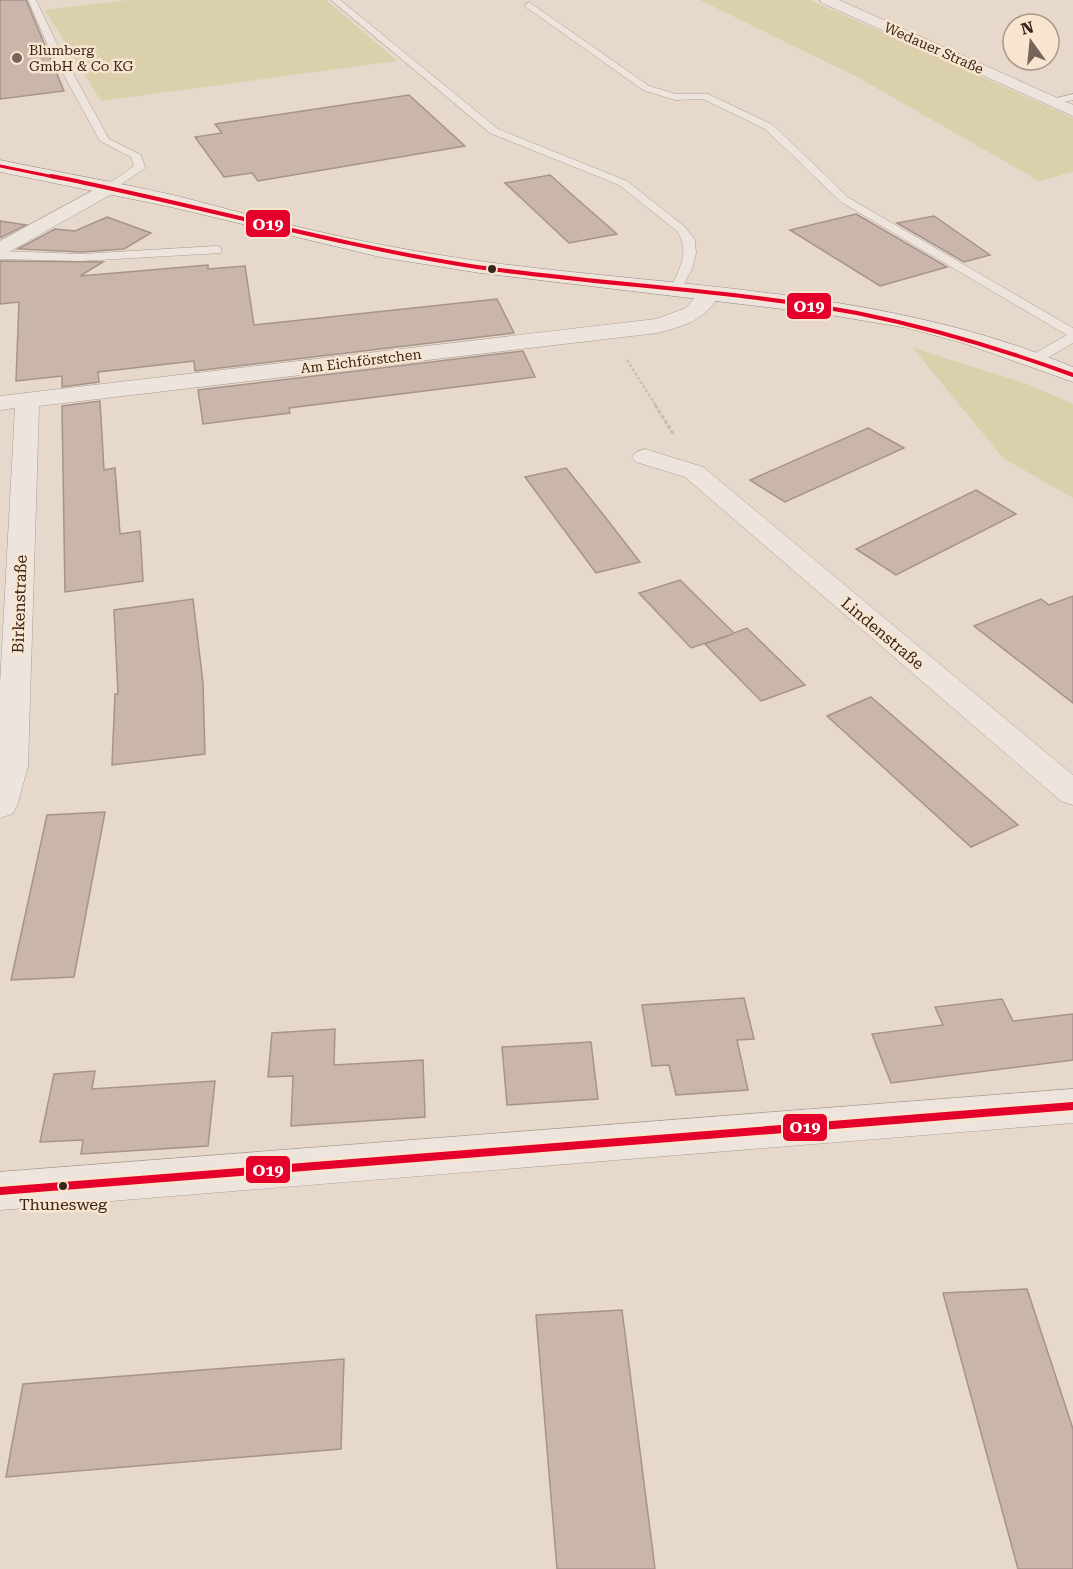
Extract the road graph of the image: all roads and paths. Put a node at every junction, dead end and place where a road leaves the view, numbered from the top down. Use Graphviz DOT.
graph roads {
  1 [pos="32,0"];
  2 [pos="336,0"];
  3 [pos="827,0"];
  4 [pos="529,4"];
  5 [pos="1073,97"];
  6 [pos="1050,101"];
  7 [pos="1073,111"];
  8 [pos="0,166"];
  9 [pos="110,187"];
  10 [pos="0,249"];
  11 [pos="217,250"];
  12 [pos="0,255"];
  13 [pos="675,290"];
  14 [pos="710,294"];
  15 [pos="609,332"];
  16 [pos="1073,335"];
  17 [pos="1035,359"];
  18 [pos="1073,375"];
  19 [pos="14,401"];
  20 [pos="645,457"];
  21 [pos="694,472"];
  22 [pos="1073,793"];
  23 [pos="0,806"];
  24 [pos="1073,1106"];
  25 [pos="0,1191"];
  1 -- 9 [label="lane"];
  2 -- 13 [label="lane"];
  3 -- 6 [label="street, Wedauer Straße"];
  4 -- 16 [label="lane"];
  5 -- 6 [label="lane"];
  6 -- 7 [label="street, Wedauer Straße"];
  8 -- 9 [label="street"];
  9 -- 10 [label="street"];
  9 -- 13 [label="street"];
  11 -- 12 [label="lane"];
  13 -- 14 [label="street"];
  14 -- 15 [label="street, Am Eichförstchen"];
  14 -- 17 [label="street"];
  15 -- 19 [label="street, Am Eichförstchen"];
  15 -- 21 [label="path"];
  16 -- 17 [label="lane"];
  17 -- 18 [label="street"];
  19 -- 23 [label="street, Birkenstraße"];
  20 -- 21 [label="street, Lindenstraße"];
  21 -- 22 [label="street, Lindenstraße"];
  24 -- 25 [label="street"];
}
